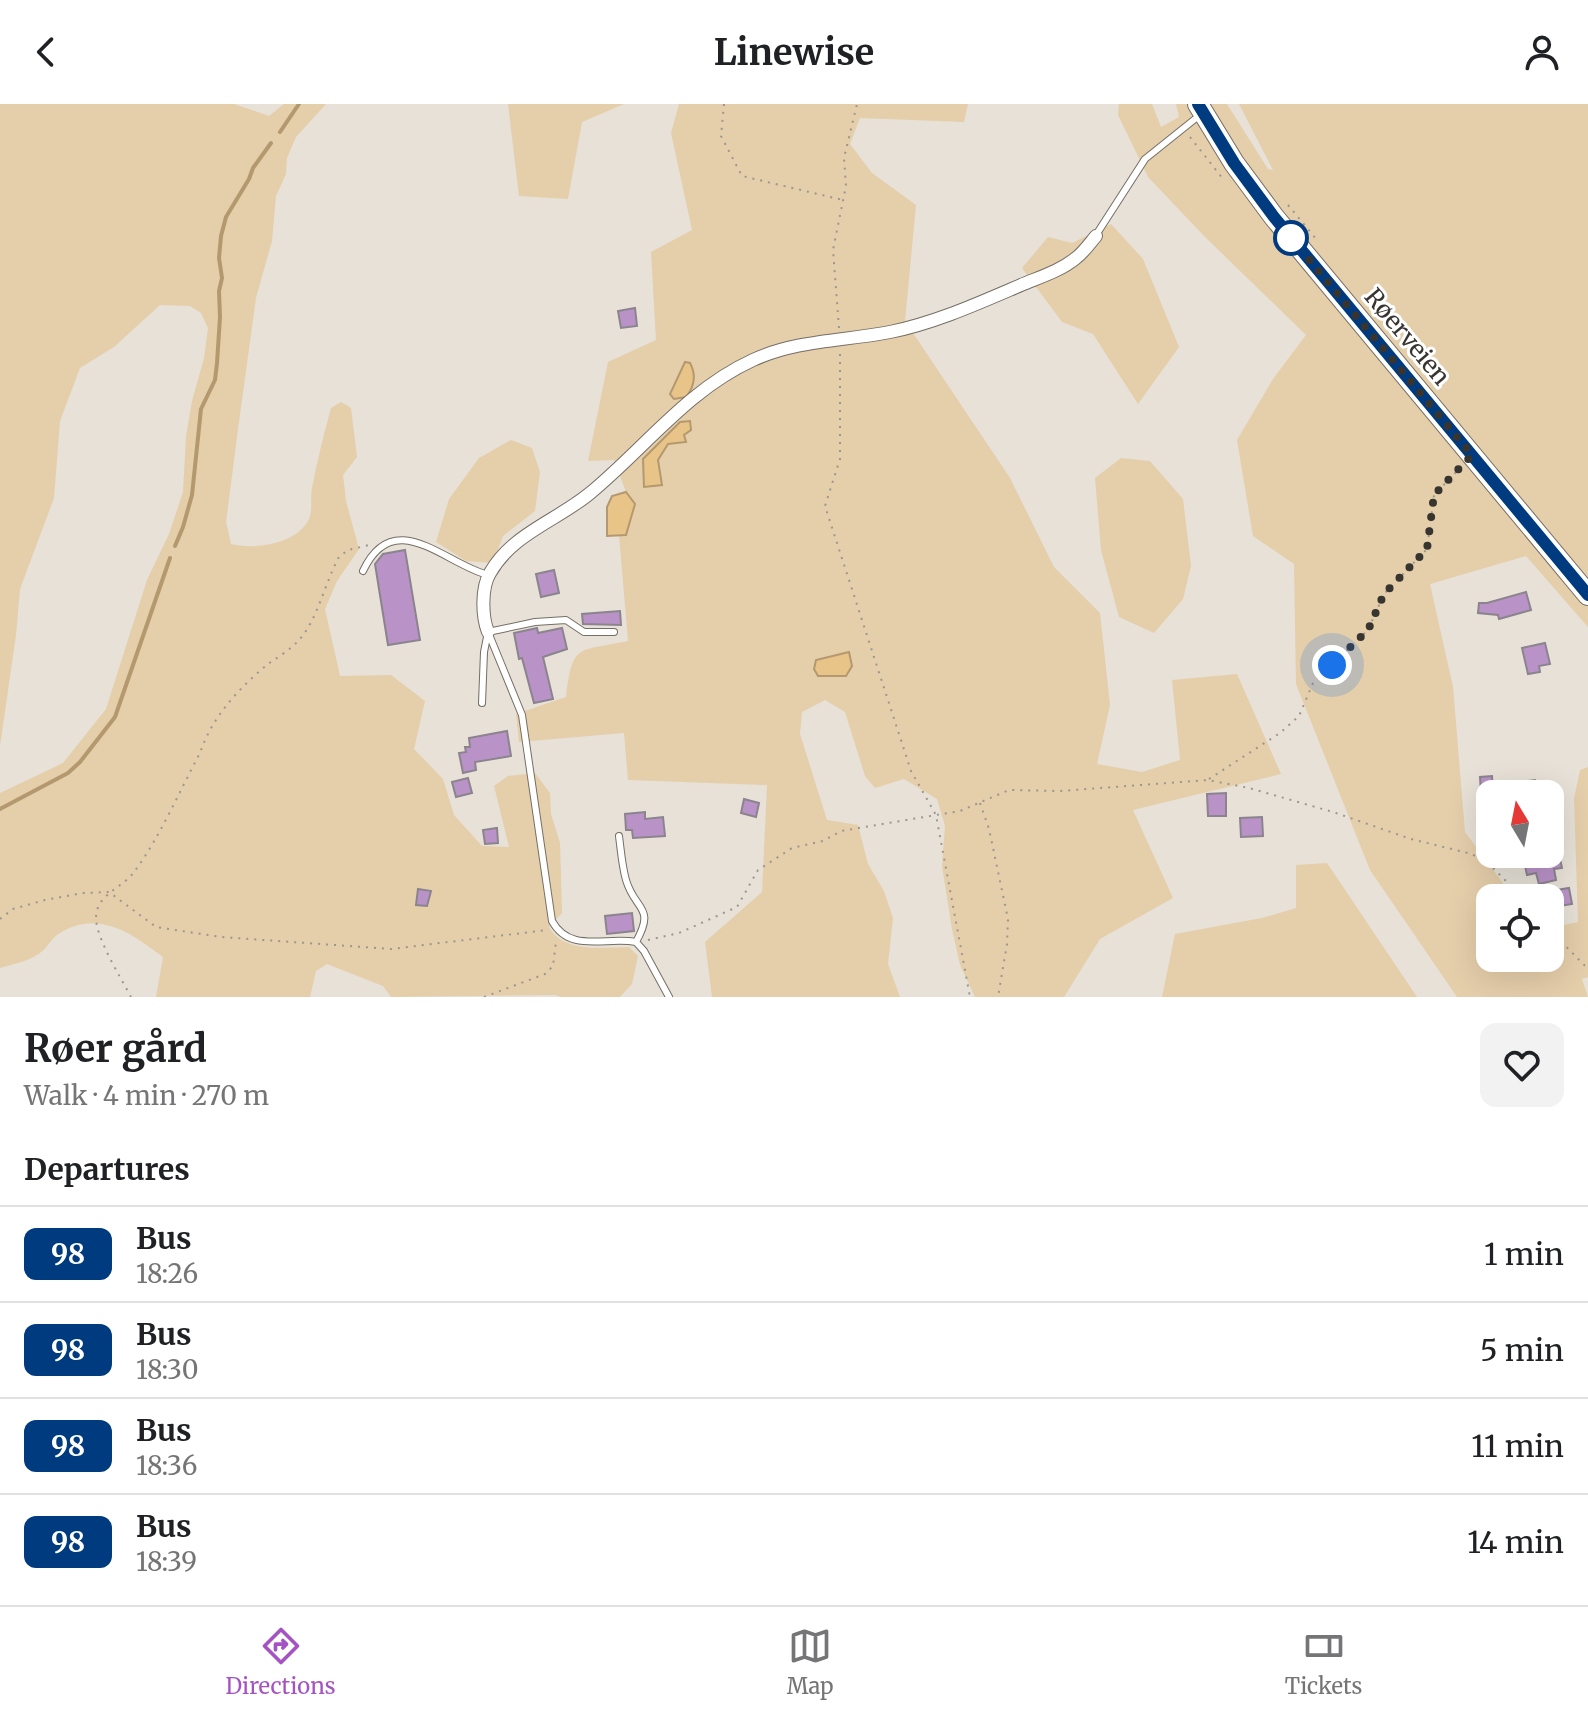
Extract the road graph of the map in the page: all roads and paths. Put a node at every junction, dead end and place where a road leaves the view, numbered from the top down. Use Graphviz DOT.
graph roads {
  1 [pos="724,104"];
  2 [pos="857,104"];
  3 [pos="1201,109"];
  4 [pos="1281,197"];
  5 [pos="843,200"];
  6 [pos="1096,236"];
  7 [pos="1322,246"];
  8 [pos="840,339"];
  9 [pos="1472,455"];
  10 [pos="382,545"];
  11 [pos="363,571"];
  12 [pos="488,575"];
  13 [pos="1588,595"];
  14 [pos="488,632"];
  15 [pos="614,632"];
  16 [pos="482,703"];
  17 [pos="1208,780"];
  18 [pos="980,803"];
  19 [pos="936,815"];
  20 [pos="619,836"];
  21 [pos="1509,884"];
  22 [pos="109,892"];
  23 [pos="0,919"];
  24 [pos="556,929"];
  25 [pos="636,942"];
  26 [pos="1564,944"];
  27 [pos="1588,969"];
  28 [pos="131,997"];
  29 [pos="484,997"];
  30 [pos="669,997"];
  31 [pos="970,997"];
  32 [pos="998,997"];
  1 -- 5 [label="path"];
  2 -- 5 [label="path"];
  3 -- 6 [label="lane"];
  3 -- 9 [label="main road, Røerveien"];
  4 -- 7 [label="path"];
  5 -- 8 [label="path"];
  6 -- 8 [label="street"];
  8 -- 12 [label="street"];
  8 -- 19 [label="path"];
  9 -- 13 [label="main road, Røerveien"];
  9 -- 17 [label="path"];
  10 -- 11 [label="lane"];
  10 -- 12 [label="lane"];
  10 -- 22 [label="path"];
  12 -- 14 [label="street"];
  14 -- 15 [label="lane"];
  14 -- 16 [label="lane"];
  14 -- 24 [label="lane"];
  17 -- 18 [label="path"];
  17 -- 21 [label="path"];
  18 -- 19 [label="path"];
  18 -- 32 [label="path"];
  19 -- 25 [label="path"];
  19 -- 31 [label="path"];
  20 -- 25 [label="lane"];
  22 -- 23 [label="path"];
  22 -- 24 [label="path"];
  22 -- 28 [label="path"];
  24 -- 25 [label="lane"];
  24 -- 29 [label="path"];
  25 -- 30 [label="lane"];
  26 -- 27 [label="path"];
}
